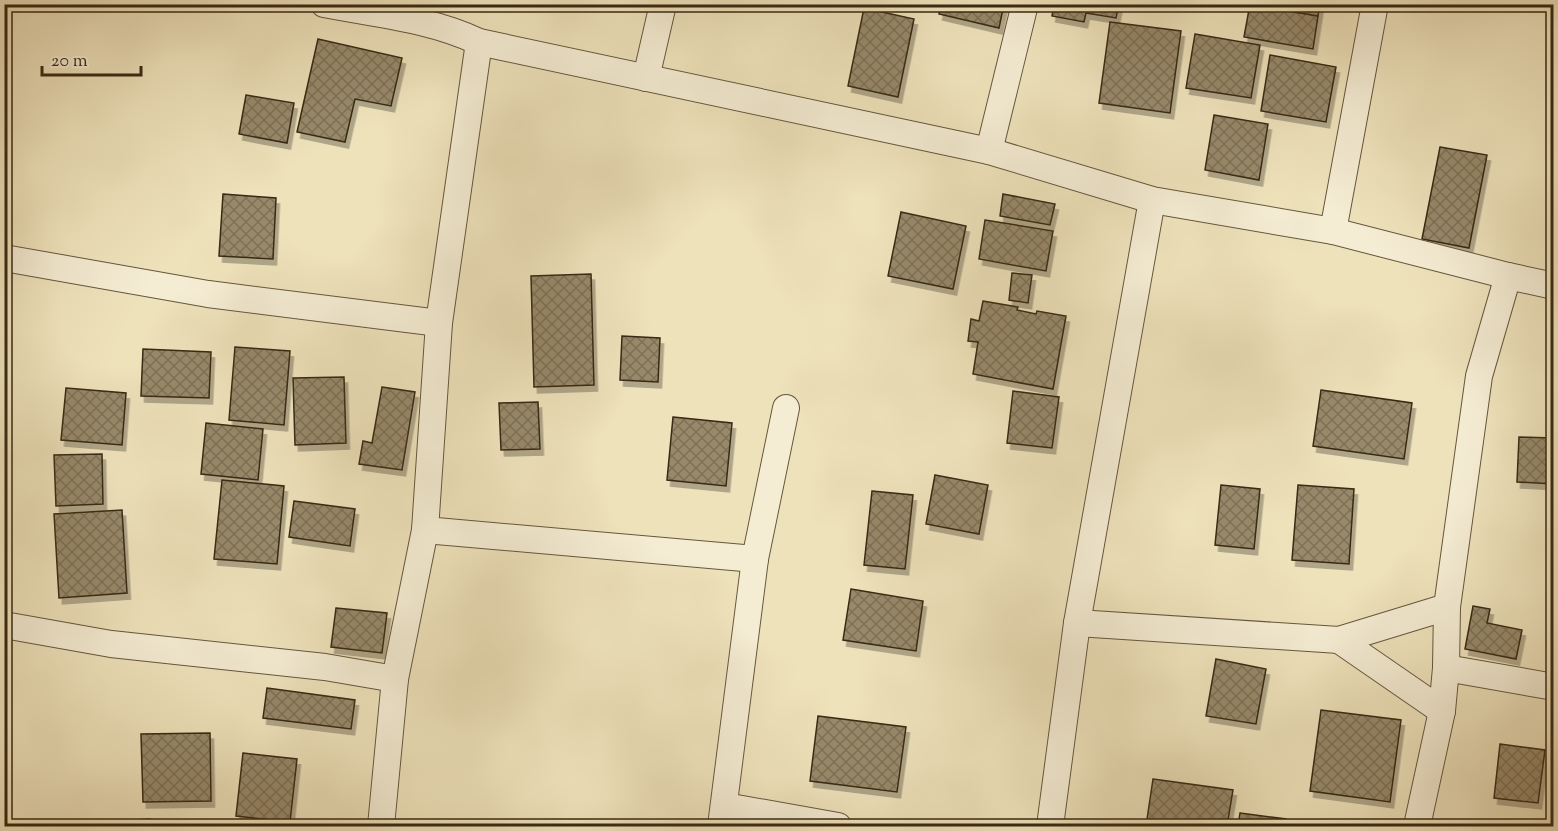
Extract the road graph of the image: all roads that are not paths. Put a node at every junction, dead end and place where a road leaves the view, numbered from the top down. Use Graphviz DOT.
graph roads {
  1 [pos="324,4"];
  2 [pos="663,4"];
  3 [pos="1025,4"];
  4 [pos="1375,4"];
  5 [pos="479,42"];
  6 [pos="646,78"];
  7 [pos="989,151"];
  8 [pos="1152,200"];
  9 [pos="1333,231"];
  10 [pos="4,258"];
  11 [pos="1508,276"];
  12 [pos="1554,286"];
  13 [pos="439,323"];
  14 [pos="786,408"];
  15 [pos="425,530"];
  16 [pos="755,560"];
  17 [pos="1447,607"];
  18 [pos="1077,623"];
  19 [pos="4,625"];
  20 [pos="1339,640"];
  21 [pos="1446,668"];
  22 [pos="396,679"];
  23 [pos="1554,687"];
  24 [pos="1442,711"];
  25 [pos="723,816"];
  26 [pos="381,826"];
  27 [pos="838,826"];
  28 [pos="1050,826"];
  29 [pos="1417,826"];
  1 -- 5 [label="street"];
  2 -- 6 [label="street"];
  3 -- 7 [label="street"];
  4 -- 9 [label="street"];
  5 -- 6 [label="street"];
  5 -- 13 [label="street"];
  6 -- 7 [label="street"];
  7 -- 8 [label="street"];
  8 -- 9 [label="street"];
  8 -- 18 [label="street"];
  9 -- 11 [label="street"];
  10 -- 13 [label="street"];
  11 -- 12 [label="street"];
  11 -- 17 [label="street"];
  13 -- 15 [label="street"];
  14 -- 16 [label="street"];
  15 -- 16 [label="street"];
  15 -- 22 [label="street"];
  16 -- 25 [label="street"];
  17 -- 20 [label="street"];
  17 -- 21 [label="street"];
  18 -- 20 [label="street"];
  18 -- 28 [label="street"];
  19 -- 22 [label="street"];
  20 -- 24 [label="street"];
  21 -- 23 [label="street"];
  21 -- 24 [label="street"];
  22 -- 26 [label="street"];
  24 -- 29 [label="street"];
  25 -- 27 [label="street"];
}
